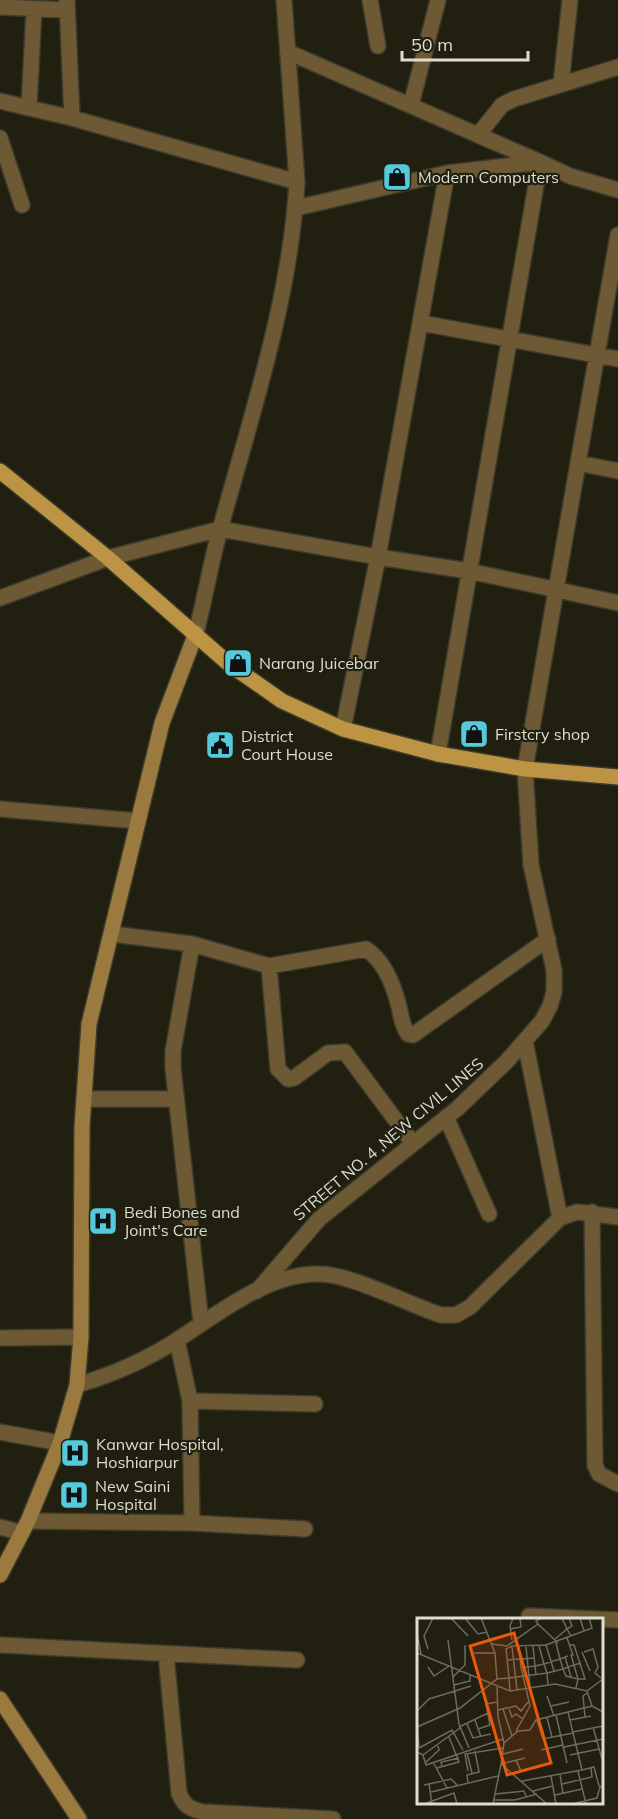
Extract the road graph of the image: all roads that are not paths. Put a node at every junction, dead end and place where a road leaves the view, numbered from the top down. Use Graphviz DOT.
graph roads {
  1 [pos="284,0"];
  2 [pos="370,0"];
  3 [pos="438,0"];
  4 [pos="570,0"];
  5 [pos="67,5"];
  6 [pos="0,8"];
  7 [pos="34,9"];
  8 [pos="378,46"];
  9 [pos="288,52"];
  10 [pos="618,67"];
  11 [pos="561,84"];
  12 [pos="0,101"];
  13 [pos="411,105"];
  14 [pos="28,108"];
  15 [pos="72,118"];
  16 [pos="478,135"];
  17 [pos="0,138"];
  18 [pos="540,162"];
  19 [pos="447,172"];
  20 [pos="297,182"];
  21 [pos="618,190"];
  22 [pos="22,205"];
  23 [pos="296,208"];
  24 [pos="618,235"];
  25 [pos="421,323"];
  26 [pos="509,339"];
  27 [pos="597,355"];
  28 [pos="618,359"];
  29 [pos="578,463"];
  30 [pos="0,471"];
  31 [pos="618,471"];
  32 [pos="220,529"];
  33 [pos="378,557"];
  34 [pos="108,558"];
  35 [pos="469,571"];
  36 [pos="556,591"];
  37 [pos="0,598"];
  38 [pos="618,603"];
  39 [pos="196,633"];
  40 [pos="343,729"];
  41 [pos="438,754"];
  42 [pos="525,769"];
  43 [pos="618,777"];
  44 [pos="0,809"];
  45 [pos="138,822"];
  46 [pos="112,934"];
  47 [pos="548,939"];
  48 [pos="192,944"];
  49 [pos="269,966"];
  50 [pos="525,1041"];
  51 [pos="85,1099"];
  52 [pos="174,1099"];
  53 [pos="446,1117"];
  54 [pos="412,1142"];
  55 [pos="592,1212"];
  56 [pos="489,1214"];
  57 [pos="618,1217"];
  58 [pos="560,1218"];
  59 [pos="257,1291"];
  60 [pos="201,1323"];
  61 [pos="81,1337"];
  62 [pos="0,1338"];
  63 [pos="177,1340"];
  64 [pos="77,1385"];
  65 [pos="190,1401"];
  66 [pos="315,1404"];
  67 [pos="0,1432"];
  68 [pos="60,1443"];
  69 [pos="618,1484"];
  70 [pos="192,1522"];
  71 [pos="0,1527"];
  72 [pos="25,1527"];
  73 [pos="305,1530"];
  74 [pos="0,1575"];
  75 [pos="529,1616"];
  76 [pos="574,1618"];
  77 [pos="603,1619"];
  78 [pos="618,1620"];
  79 [pos="0,1645"];
  80 [pos="166,1654"];
  81 [pos="297,1660"];
  82 [pos="0,1699"];
  83 [pos="227,1815"];
  84 [pos="79,1819"];
  85 [pos="333,1819"];
  1 -- 9 [label="street"];
  2 -- 8 [label="street"];
  3 -- 13 [label="street"];
  4 -- 11 [label="street"];
  5 -- 7 [label="street"];
  5 -- 15 [label="street"];
  6 -- 7 [label="street"];
  7 -- 14 [label="street"];
  9 -- 13 [label="street"];
  9 -- 20 [label="street"];
  10 -- 11 [label="street"];
  11 -- 16 [label="street"];
  12 -- 14 [label="street"];
  13 -- 16 [label="street"];
  14 -- 15 [label="street"];
  15 -- 20 [label="street"];
  16 -- 18 [label="street"];
  17 -- 22 [label="street"];
  18 -- 19 [label="street"];
  18 -- 21 [label="street"];
  18 -- 26 [label="street"];
  19 -- 23 [label="street"];
  19 -- 25 [label="street"];
  20 -- 23 [label="street"];
  23 -- 32 [label="street"];
  24 -- 27 [label="street, STREET NO. 4 ,NEW CIVIL LINES"];
  25 -- 26 [label="street"];
  25 -- 33 [label="street"];
  26 -- 27 [label="street"];
  26 -- 35 [label="street"];
  27 -- 28 [label="street"];
  27 -- 29 [label="street, STREET NO. 4 ,NEW CIVIL LINES"];
  29 -- 31 [label="street"];
  29 -- 36 [label="street, STREET NO. 4 ,NEW CIVIL LINES"];
  30 -- 34 [label="main road"];
  32 -- 33 [label="street"];
  32 -- 34 [label="street"];
  32 -- 39 [label="street"];
  33 -- 35 [label="street"];
  33 -- 40 [label="street"];
  34 -- 37 [label="street"];
  34 -- 39 [label="main road"];
  35 -- 36 [label="street"];
  35 -- 41 [label="street"];
  36 -- 38 [label="street"];
  36 -- 42 [label="street, STREET NO. 4 ,NEW CIVIL LINES"];
  39 -- 40 [label="main road"];
  39 -- 45 [label="main road"];
  40 -- 41 [label="main road"];
  41 -- 42 [label="main road"];
  42 -- 43 [label="main road"];
  42 -- 47 [label="street, STREET NO. 4 ,NEW CIVIL LINES"];
  44 -- 45 [label="street"];
  45 -- 46 [label="main road"];
  46 -- 48 [label="street"];
  46 -- 51 [label="main road"];
  47 -- 49 [label="street"];
  47 -- 50 [label="street, STREET NO. 4 ,NEW CIVIL LINES"];
  48 -- 49 [label="street"];
  48 -- 52 [label="street"];
  49 -- 54 [label="street"];
  50 -- 53 [label="street, STREET NO. 4 ,NEW CIVIL LINES"];
  50 -- 58 [label="street"];
  51 -- 52 [label="street"];
  51 -- 61 [label="main road"];
  52 -- 60 [label="street"];
  53 -- 54 [label="street, STREET NO. 4 ,NEW CIVIL LINES"];
  53 -- 56 [label="street"];
  54 -- 59 [label="street, STREET NO. 4 ,NEW CIVIL LINES"];
  55 -- 57 [label="street"];
  55 -- 58 [label="street"];
  55 -- 69 [label="street"];
  58 -- 59 [label="street, STREET NO. 4 ,NEW CIVIL LINES"];
  59 -- 60 [label="street, STREET NO. 4 ,NEW CIVIL LINES"];
  60 -- 63 [label="street, STREET NO. 4 ,NEW CIVIL LINES"];
  61 -- 62 [label="street"];
  61 -- 64 [label="main road"];
  63 -- 64 [label="street, STREET NO. 4 ,NEW CIVIL LINES"];
  63 -- 65 [label="street"];
  64 -- 68 [label="main road"];
  65 -- 66 [label="street"];
  65 -- 70 [label="street"];
  67 -- 68 [label="street"];
  68 -- 72 [label="main road"];
  70 -- 72 [label="street"];
  70 -- 73 [label="street"];
  71 -- 72 [label="street"];
  72 -- 74 [label="main road"];
  75 -- 76 [label="street"];
  77 -- 78 [label="street"];
  79 -- 80 [label="street"];
  80 -- 81 [label="street"];
  80 -- 83 [label="street"];
  82 -- 84 [label="main road"];
  83 -- 85 [label="street"];
}
